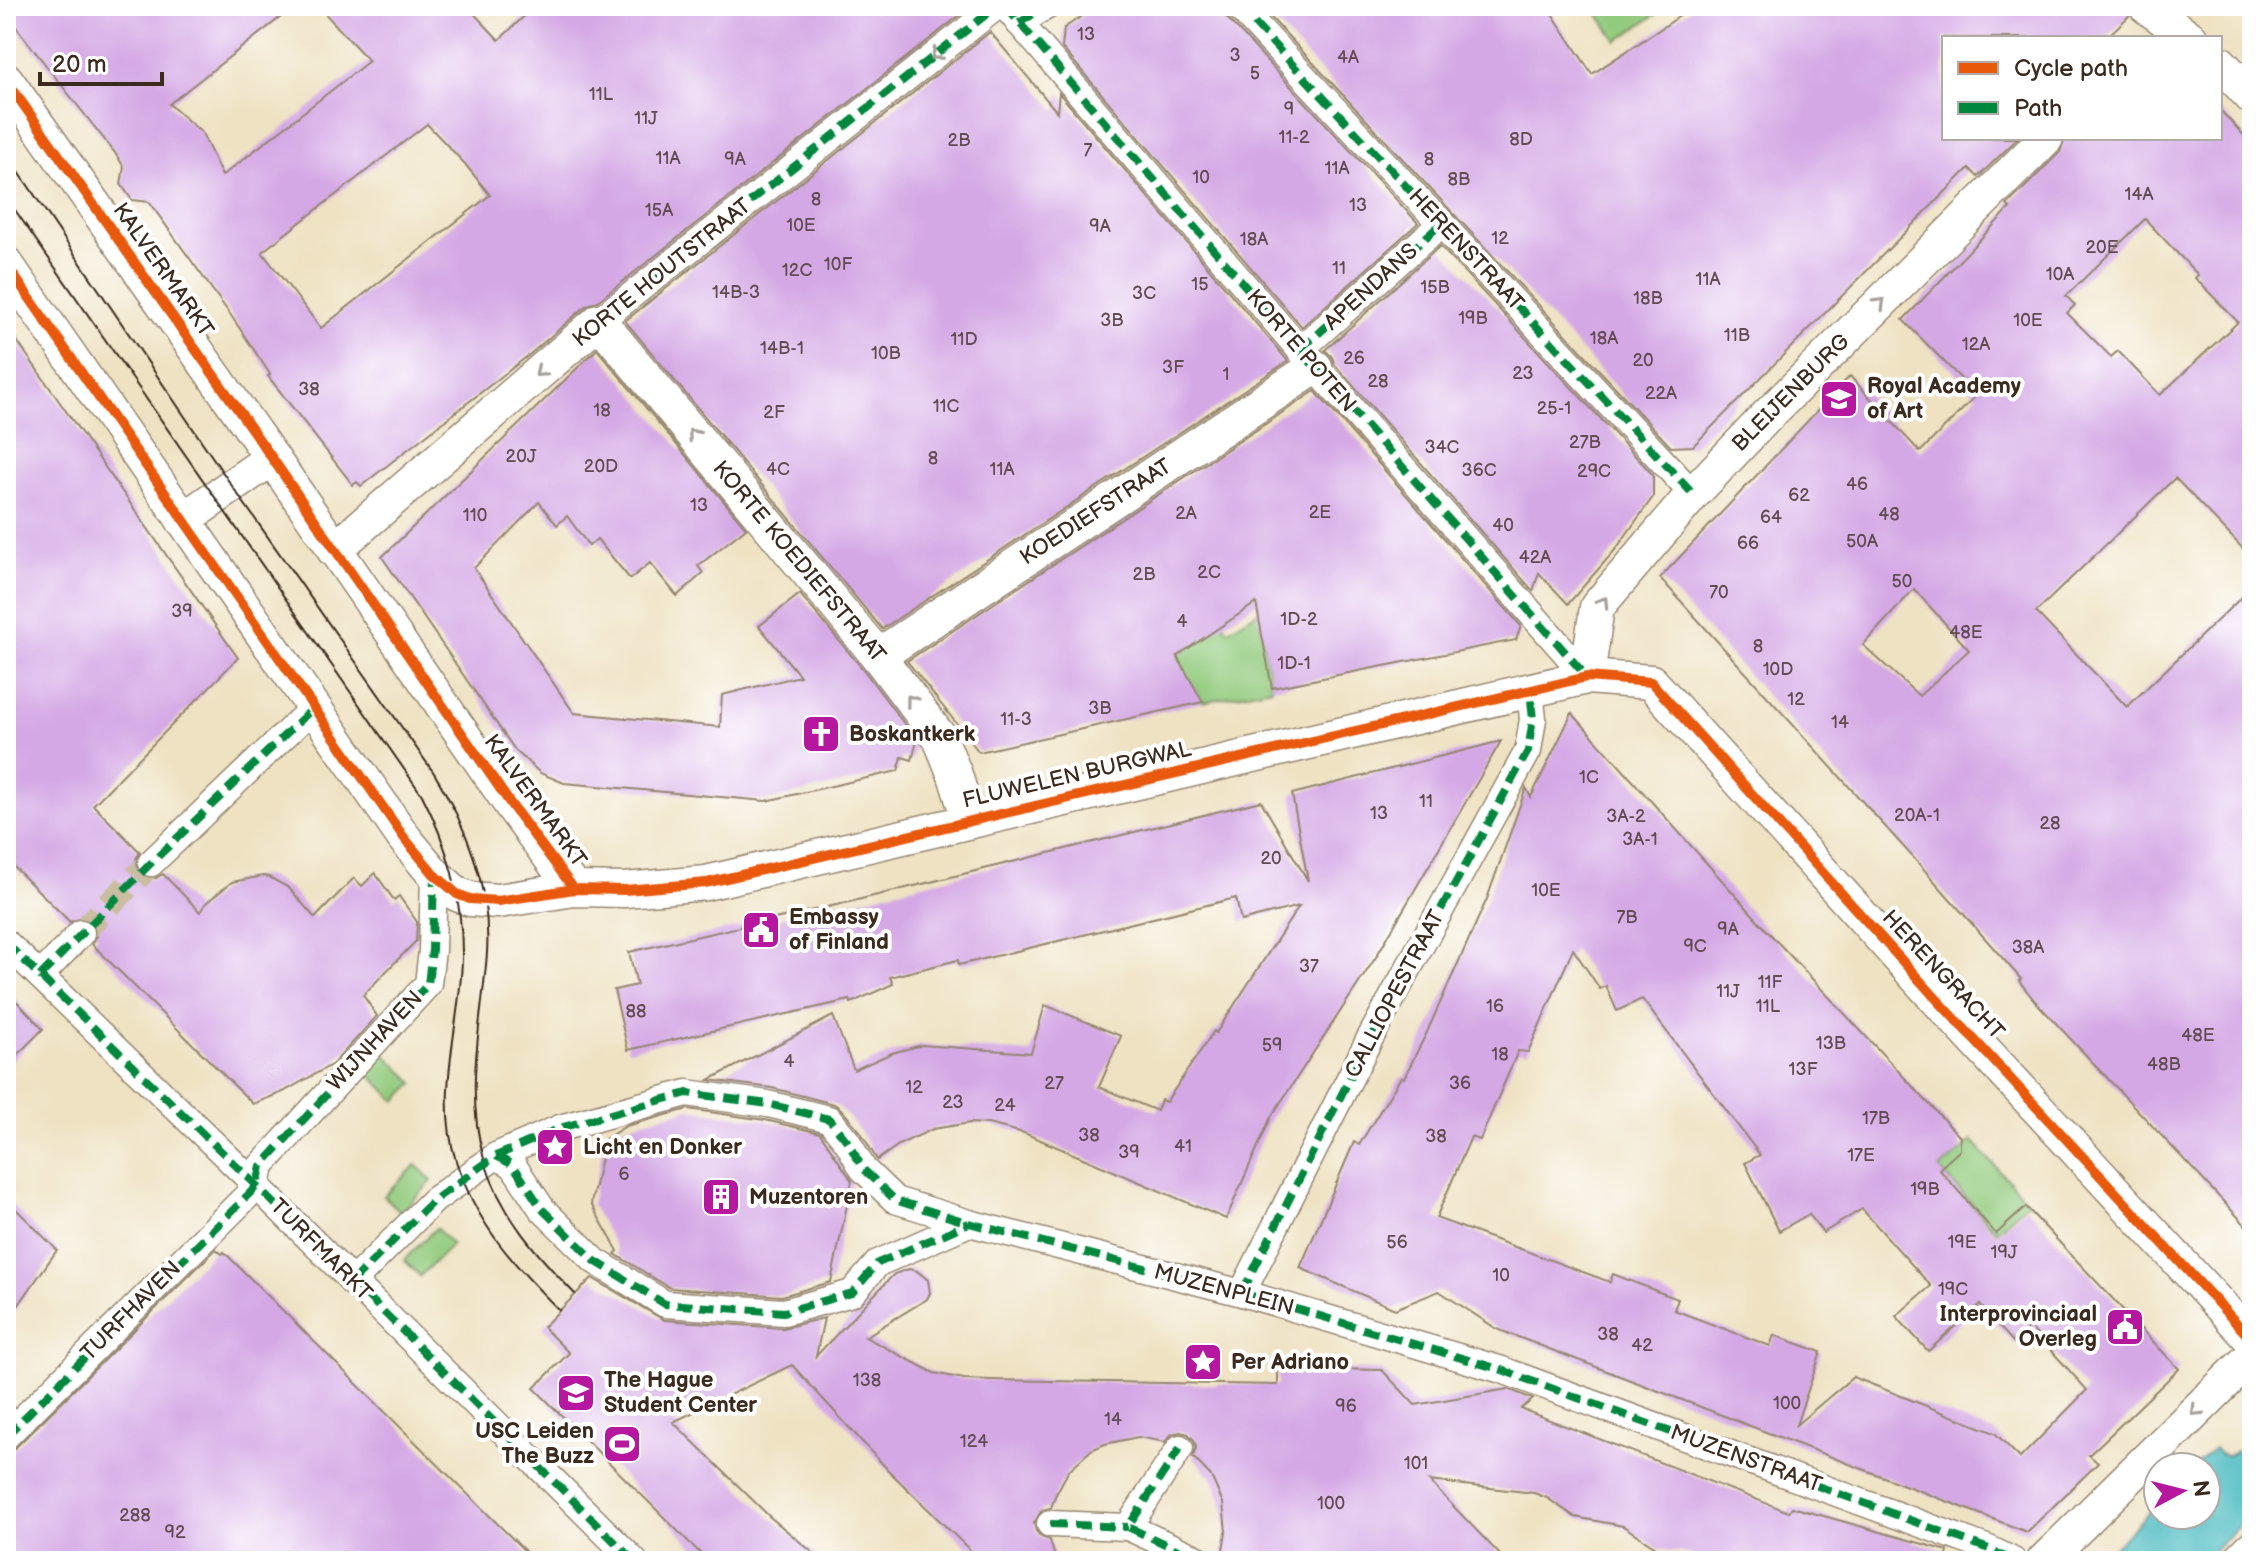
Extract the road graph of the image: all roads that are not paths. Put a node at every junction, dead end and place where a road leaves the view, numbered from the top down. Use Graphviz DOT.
graph roads {
  1 [pos="997,6"];
  2 [pos="1047,6"];
  3 [pos="1238,6"];
  4 [pos="1012,14"];
  5 [pos="2222,65"];
  6 [pos="6,80"];
  7 [pos="2252,97"];
  8 [pos="2044,140"];
  9 [pos="1442,223"];
  10 [pos="6,264"];
  11 [pos="599,321"];
  12 [pos="1307,359"];
  13 [pos="272,458"];
  14 [pos="1693,494"];
  15 [pos="183,520"];
  16 [pos="334,550"];
  17 [pos="878,656"];
  18 [pos="1587,677"];
  19 [pos="1530,691"];
  20 [pos="313,708"];
  21 [pos="969,820"];
  22 [pos="151,863"];
  23 [pos="434,874"];
  24 [pos="574,889"];
  25 [pos="81,933"];
  26 [pos="6,943"];
  27 [pos="40,976"];
  28 [pos="496,1156"];
  29 [pos="257,1186"];
  30 [pos="969,1223"];
  31 [pos="352,1282"];
  32 [pos="1242,1293"];
  33 [pos="2252,1340"];
  34 [pos="2252,1356"];
  35 [pos="1477,1362"];
  36 [pos="6,1436"];
  37 [pos="1180,1448"];
  38 [pos="1050,1524"];
  39 [pos="1128,1527"];
  40 [pos="2252,1548"];
  41 [pos="634,1561"];
  42 [pos="1202,1561"];
  43 [pos="2013,1561"];
  44 [pos="2044,1561"];
  45 [pos="2239,1561"];
  1 -- 11 [label="street, KORTE HOUTSTRAAT, one-way"];
  2 -- 4 [label="street"];
  3 -- 9 [label="street, HERENSTRAAT"];
  4 -- 12 [label="street, KORTE POTEN"];
  5 -- 7 [label="street"];
  6 -- 13 [label="street, KALVERMARKT"];
  14 -- 8 [label="street, BLEIJENBURG, one-way"];
  9 -- 12 [label="street, APENDANS"];
  9 -- 14 [label="street, HERENSTRAAT"];
  10 -- 15 [label="street, KALVERMARKT"];
  11 -- 16 [label="street, KORTE HOUTSTRAAT, one-way"];
  17 -- 11 [label="street, KORTE KOEDIEFSTRAAT, one-way"];
  12 -- 17 [label="street, KOEDIEFSTRAAT"];
  12 -- 18 [label="street, KORTE POTEN"];
  13 -- 15 [label="street"];
  13 -- 16 [label="street, KALVERMARKT"];
  18 -- 14 [label="street, BLEIJENBURG, one-way"];
  15 -- 20 [label="street, KALVERMARKT"];
  16 -- 24 [label="street, KALVERMARKT"];
  21 -- 17 [label="street, KORTE KOEDIEFSTRAAT, one-way"];
  18 -- 19 [label="street, FLUWELEN BURGWAL"];
  18 -- 33 [label="street, HERENGRACHT"];
  19 -- 21 [label="street, FLUWELEN BURGWAL"];
  19 -- 32 [label="street, CALLIOPESTRAAT"];
  20 -- 22 [label="street"];
  20 -- 23 [label="street, KALVERMARKT"];
  21 -- 24 [label="street, FLUWELEN BURGWAL"];
  23 -- 24 [label="street, KALVERMARKT"];
  23 -- 29 [label="street, WIJNHAVEN"];
  25 -- 27 [label="street"];
  26 -- 27 [label="street, TURFMARKT"];
  27 -- 29 [label="street, TURFMARKT"];
  28 -- 30 [label="street, MUZENPLEIN"];
  28 -- 30 [label="street"];
  28 -- 31 [label="street"];
  29 -- 31 [label="street, TURFMARKT"];
  29 -- 36 [label="street, TURFHAVEN"];
  30 -- 32 [label="street, MUZENPLEIN"];
  31 -- 41 [label="street, TURFMARKT"];
  32 -- 35 [label="street, MUZENPLEIN"];
  34 -- 44 [label="street, one-way"];
  35 -- 43 [label="street, MUZENSTRAAT"];
  37 -- 39 [label="street"];
  38 -- 39 [label="street"];
  39 -- 42 [label="street"];
  40 -- 45 [label="street"];
}
